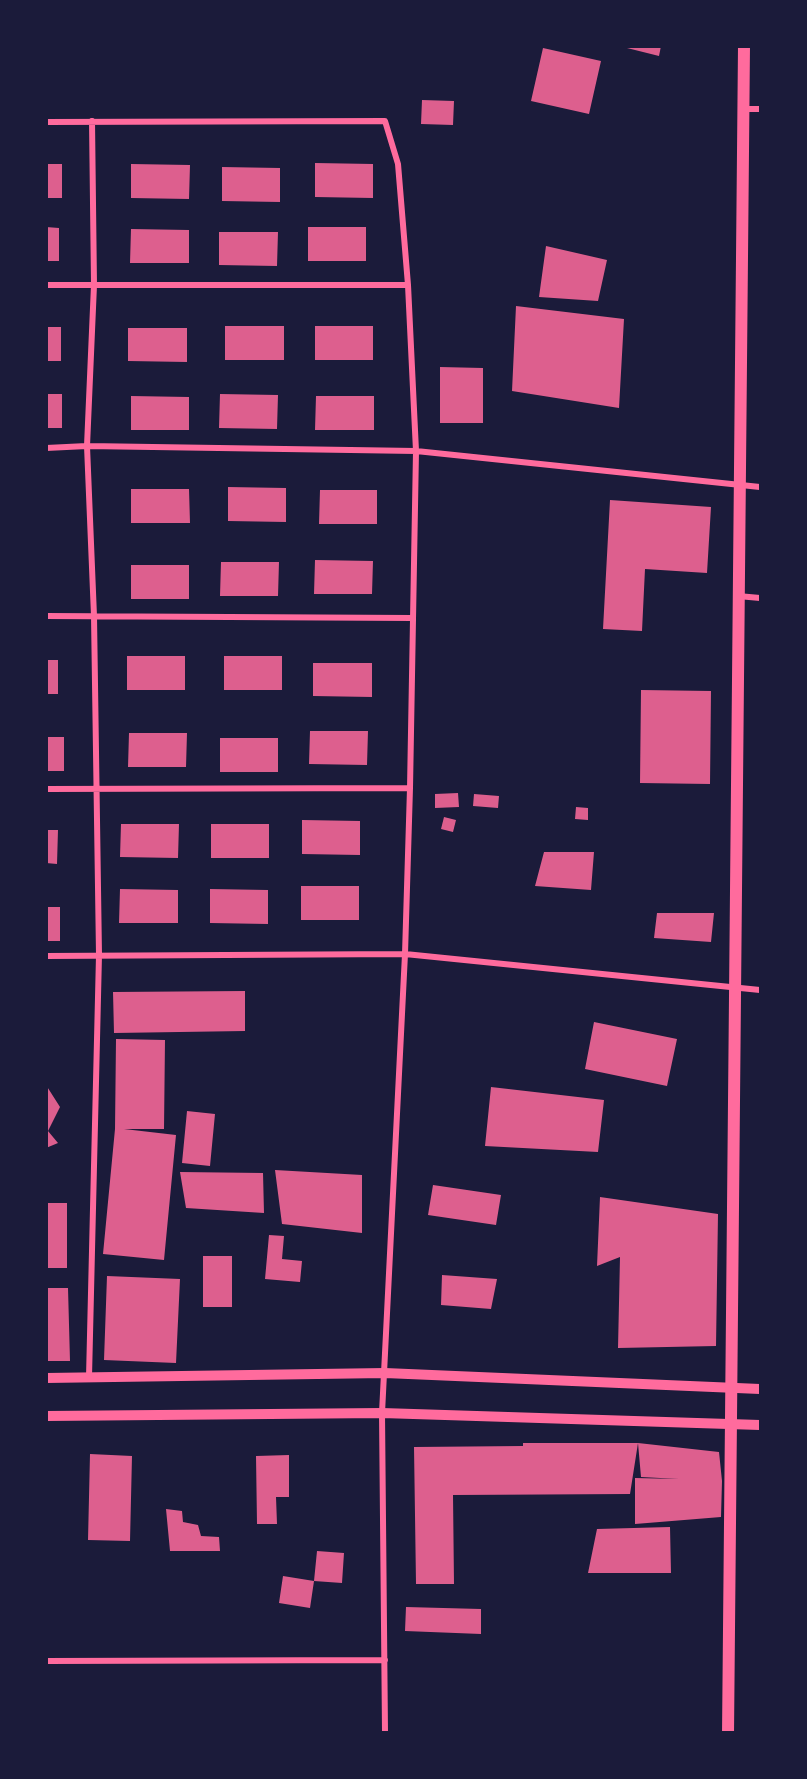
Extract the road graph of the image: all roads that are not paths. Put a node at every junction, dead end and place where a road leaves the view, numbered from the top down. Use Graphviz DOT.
graph roads {
  1 [pos="744,46"];
  2 [pos="743,109"];
  3 [pos="760,109"];
  4 [pos="46,122"];
  5 [pos="92,122"];
  6 [pos="46,285"];
  7 [pos="94,285"];
  8 [pos="408,285"];
  9 [pos="87,446"];
  10 [pos="46,448"];
  11 [pos="416,451"];
  12 [pos="739,486"];
  13 [pos="760,487"];
  14 [pos="738,596"];
  15 [pos="760,598"];
  16 [pos="46,616"];
  17 [pos="94,616"];
  18 [pos="412,618"];
  19 [pos="410,788"];
  20 [pos="46,789"];
  21 [pos="97,789"];
  22 [pos="405,954"];
  23 [pos="99,955"];
  24 [pos="46,956"];
  25 [pos="735,987"];
  26 [pos="760,990"];
  27 [pos="384,1373"];
  28 [pos="88,1377"];
  29 [pos="46,1378"];
  30 [pos="731,1388"];
  31 [pos="760,1389"];
  32 [pos="382,1413"];
  33 [pos="46,1416"];
  34 [pos="730,1423"];
  35 [pos="760,1425"];
  36 [pos="385,1660"];
  37 [pos="46,1661"];
  38 [pos="384,1732"];
  39 [pos="728,1732"];
  1 -- 2 [label="main road"];
  2 -- 3 [label="street"];
  2 -- 12 [label="main road"];
  4 -- 5 [label="street"];
  5 -- 7 [label="street"];
  5 -- 8 [label="street"];
  6 -- 7 [label="street"];
  7 -- 8 [label="street"];
  7 -- 9 [label="street"];
  8 -- 11 [label="street"];
  9 -- 10 [label="street"];
  9 -- 11 [label="street"];
  9 -- 17 [label="street"];
  11 -- 12 [label="street"];
  11 -- 18 [label="street"];
  12 -- 13 [label="street"];
  12 -- 14 [label="main road"];
  14 -- 15 [label="street"];
  14 -- 25 [label="main road"];
  16 -- 17 [label="street"];
  17 -- 18 [label="street"];
  17 -- 21 [label="street"];
  18 -- 19 [label="street"];
  19 -- 21 [label="street"];
  19 -- 22 [label="street"];
  20 -- 21 [label="street"];
  21 -- 23 [label="street"];
  22 -- 23 [label="street"];
  22 -- 25 [label="street"];
  22 -- 27 [label="street"];
  23 -- 24 [label="street"];
  23 -- 28 [label="street"];
  25 -- 26 [label="street"];
  25 -- 30 [label="main road"];
  27 -- 28 [label="street"];
  27 -- 30 [label="street"];
  27 -- 32 [label="street"];
  28 -- 29 [label="street"];
  30 -- 31 [label="street"];
  30 -- 34 [label="main road"];
  32 -- 33 [label="street"];
  32 -- 34 [label="street"];
  32 -- 36 [label="street"];
  34 -- 35 [label="street"];
  34 -- 39 [label="main road"];
  36 -- 37 [label="street"];
  36 -- 38 [label="street"];
}
